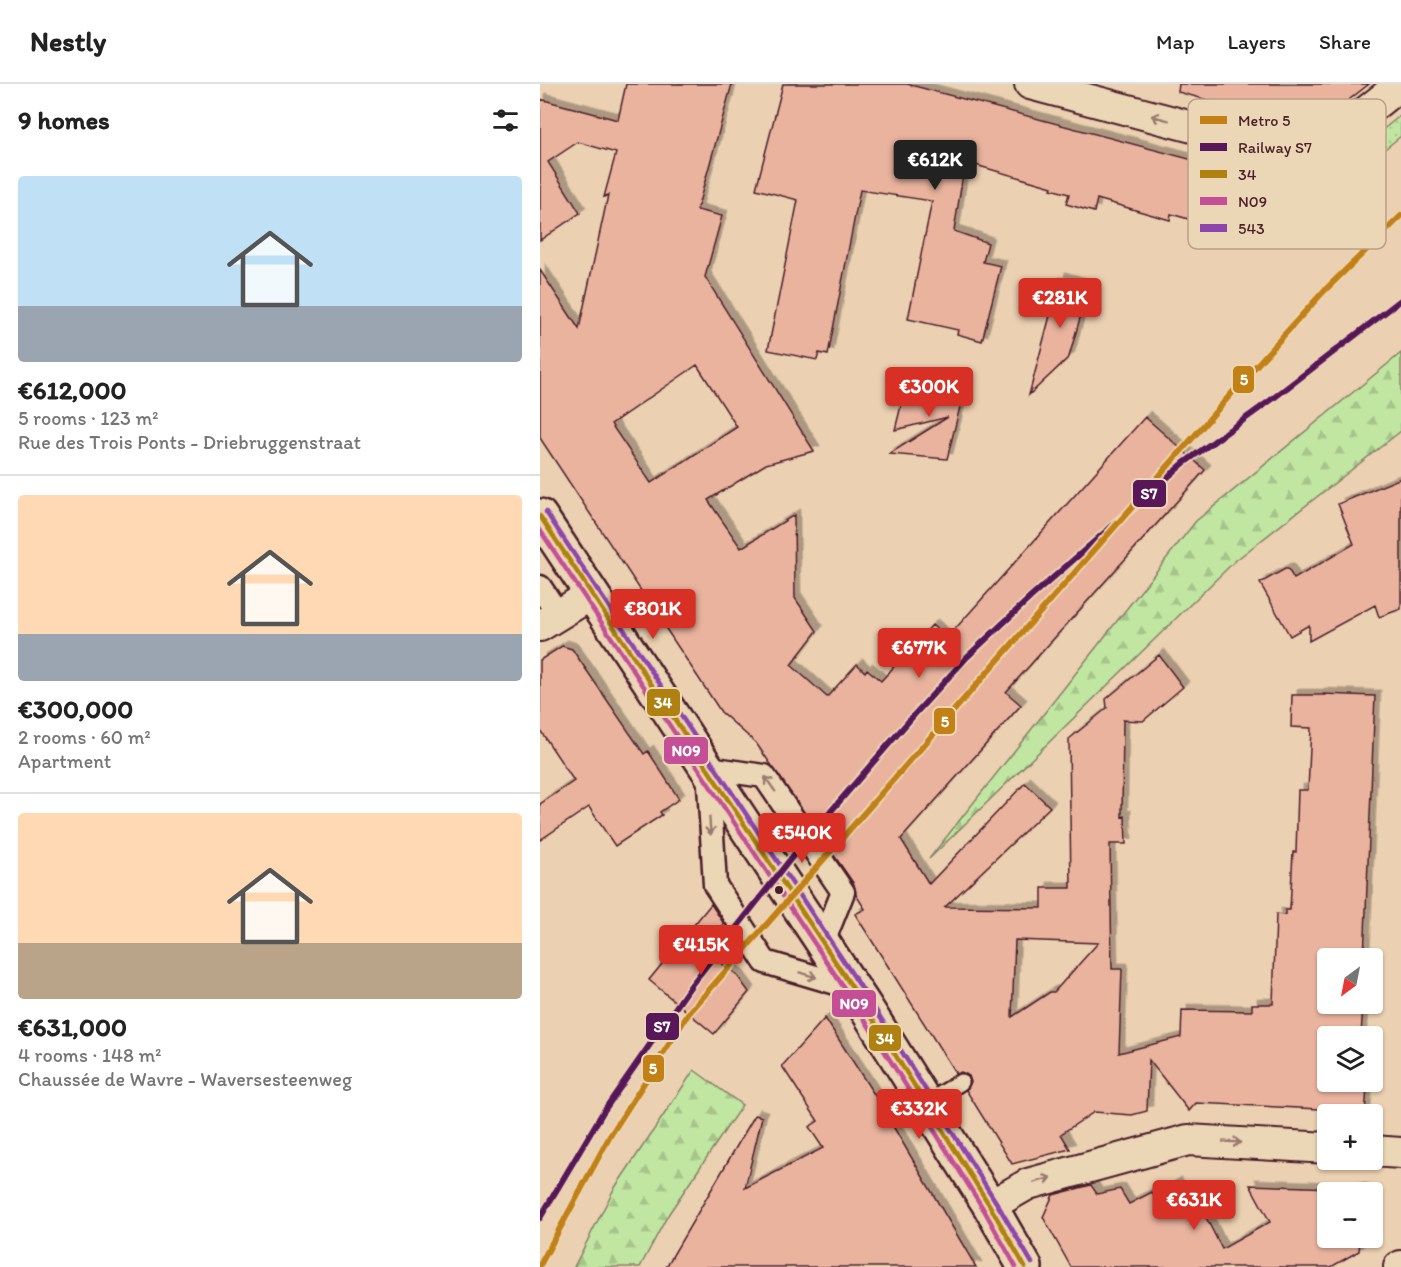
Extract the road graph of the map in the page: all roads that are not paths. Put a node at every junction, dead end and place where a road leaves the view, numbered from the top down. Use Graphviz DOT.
graph roads {
  1 [pos="1030,84"];
  2 [pos="1401,84"];
  3 [pos="1382,99"];
  4 [pos="1188,126"];
  5 [pos="545,536"];
  6 [pos="592,594"];
  7 [pos="543,605"];
  8 [pos="708,768"];
  9 [pos="823,942"];
  10 [pos="853,988"];
  11 [pos="961,1082"];
  12 [pos="927,1103"];
  13 [pos="1317,1147"];
  14 [pos="1383,1152"];
  15 [pos="1401,1153"];
  16 [pos="990,1206"];
  17 [pos="1025,1267"];
  4 -- 1 [label="street, one-way"];
  2 -- 3 [label="street, one-way"];
  5 -- 6 [label="main road"];
  6 -- 7 [label="street"];
  6 -- 8 [label="main road"];
  8 -- 9 [label="main road"];
  9 -- 8 [label="street, one-way"];
  8 -- 10 [label="street, one-way"];
  9 -- 10 [label="main road"];
  10 -- 12 [label="main road"];
  11 -- 12 [label="lane"];
  12 -- 16 [label="main road"];
  16 -- 13 [label="street, one-way"];
  14 -- 15 [label="street"];
  16 -- 17 [label="main road"];
}
